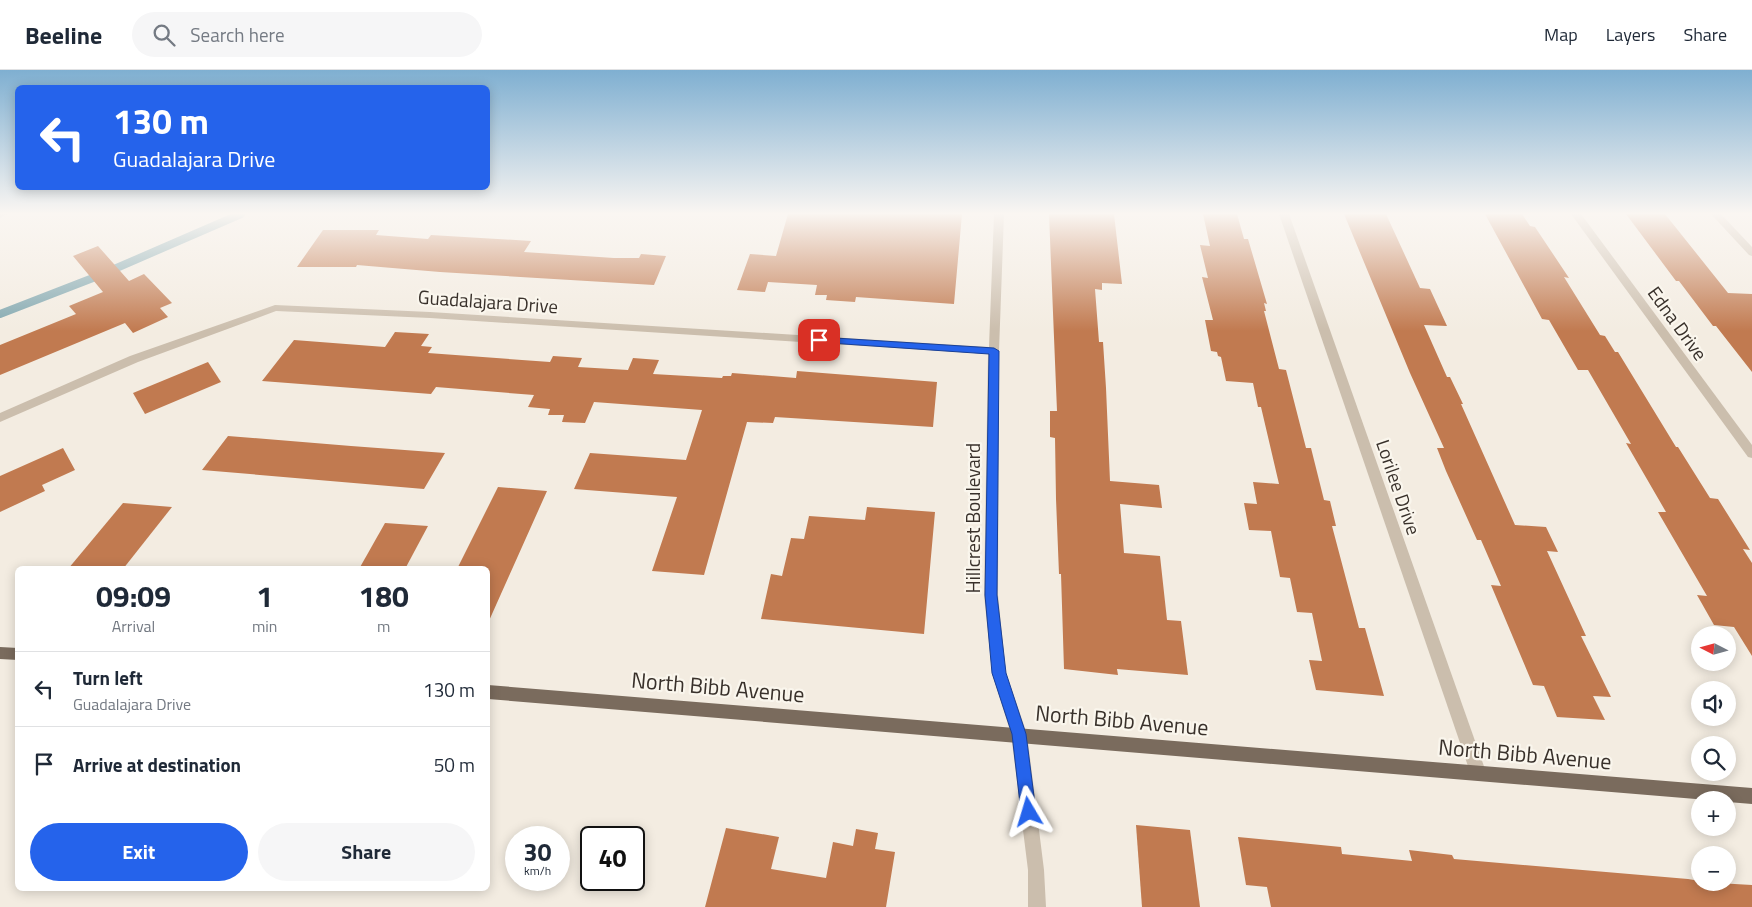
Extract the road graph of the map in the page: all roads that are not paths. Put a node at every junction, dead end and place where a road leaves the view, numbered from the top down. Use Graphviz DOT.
graph roads {
  1 [pos="997,253"];
  2 [pos="1298,253"];
  3 [pos="1605,253"];
  4 [pos="994,351"];
  5 [pos="0,418"];
  6 [pos="1752,454"];
  7 [pos="0,653"];
  8 [pos="15,654"];
  9 [pos="490,692"];
  10 [pos="1019,734"];
  11 [pos="1478,772"];
  12 [pos="1752,796"];
  13 [pos="1037,907"];
  1 -- 4 [label="street, Hillcrest Boulevard"];
  2 -- 11 [label="street, Lorilee Drive"];
  3 -- 6 [label="street, Edna Drive"];
  4 -- 5 [label="street, Guadalajara Drive"];
  4 -- 10 [label="street, Hillcrest Boulevard"];
  7 -- 8 [label="main road"];
  9 -- 10 [label="main road, North Bibb Avenue"];
  10 -- 11 [label="main road, North Bibb Avenue"];
  10 -- 13 [label="street, Hillcrest Boulevard"];
  11 -- 12 [label="main road, North Bibb Avenue"];
}
